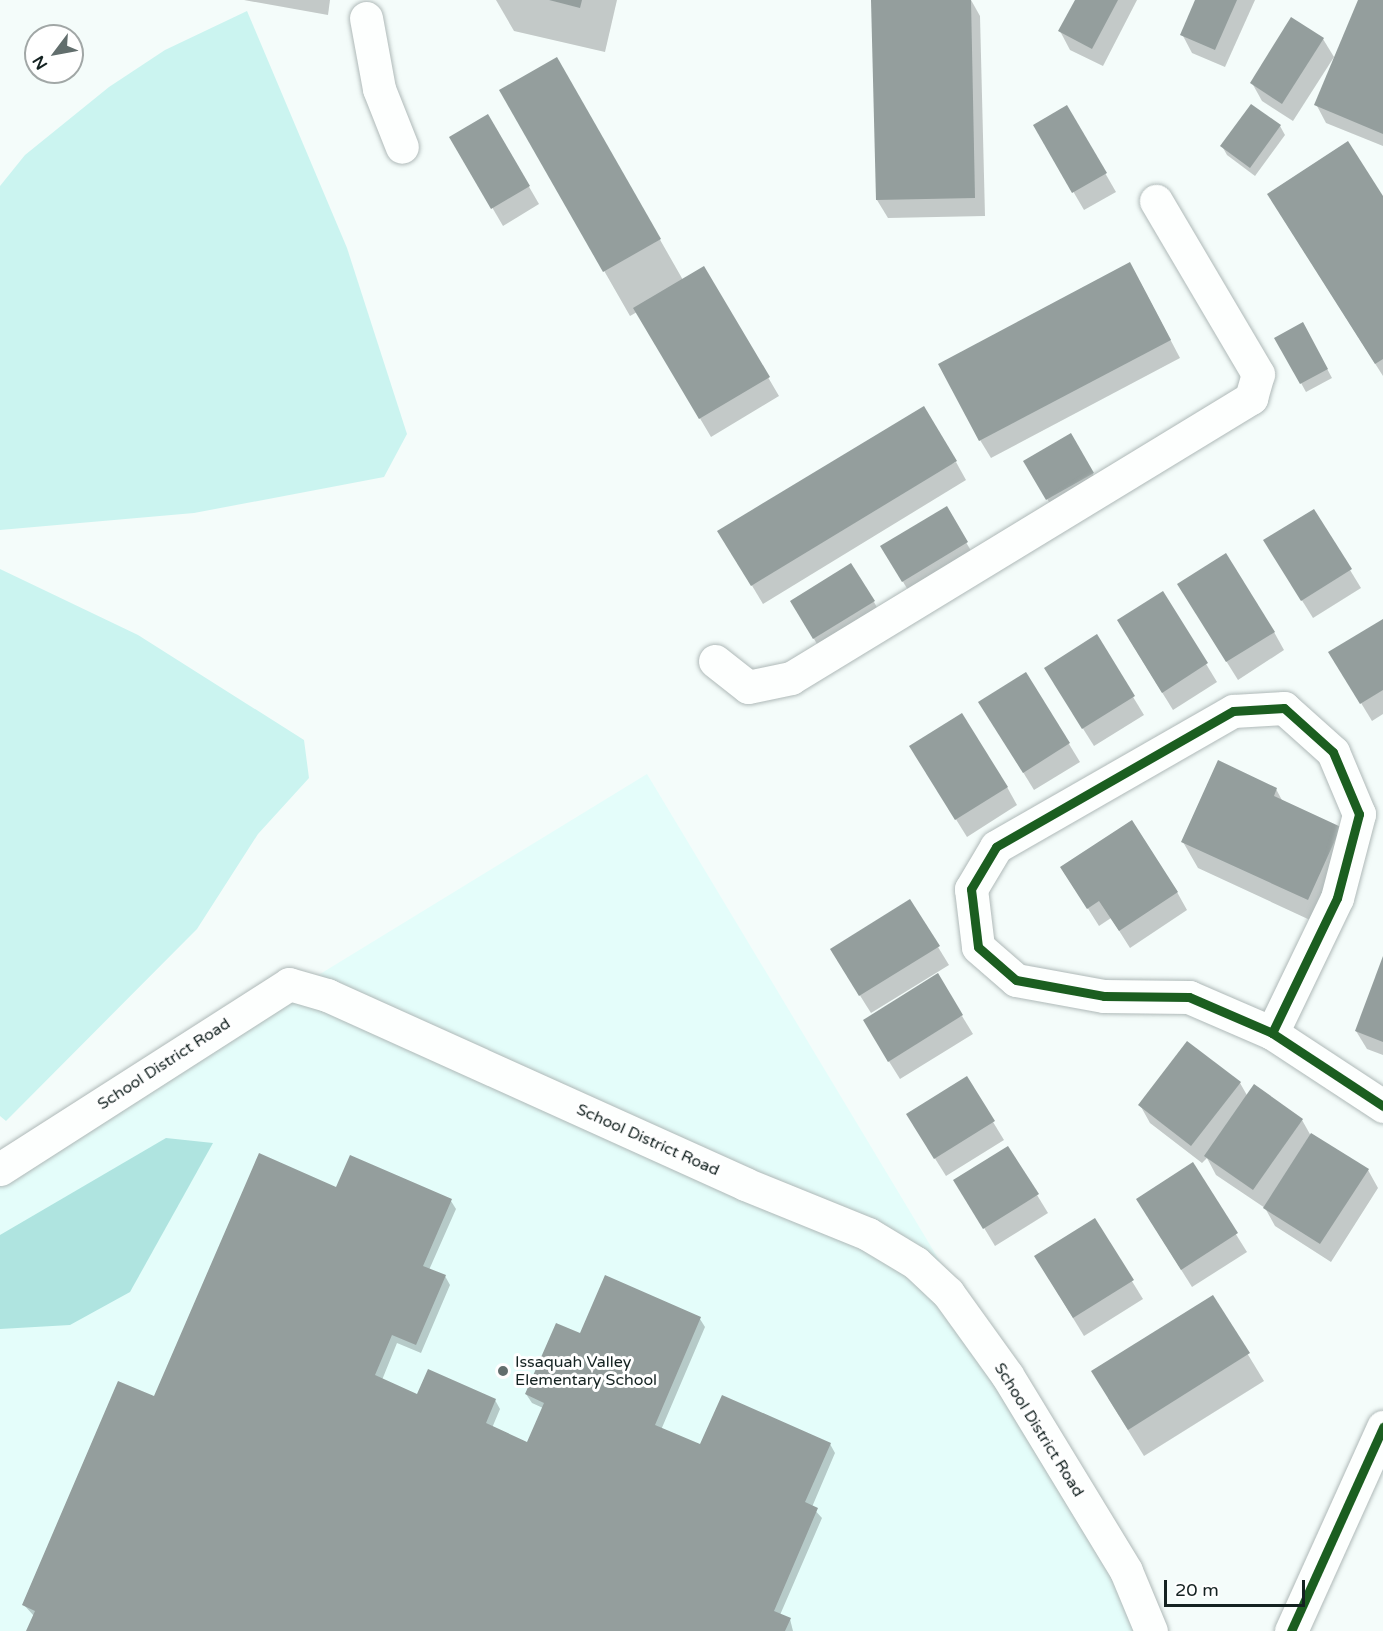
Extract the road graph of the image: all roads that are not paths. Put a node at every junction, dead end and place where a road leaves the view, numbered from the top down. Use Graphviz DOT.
graph roads {
  1 [pos="366,18"];
  2 [pos="402,147"];
  3 [pos="1155,201"];
  4 [pos="715,661"];
  5 [pos="1272,1033"];
  6 [pos="1383,1106"];
  7 [pos="0,1169"];
  8 [pos="1383,1427"];
  9 [pos="1151,1631"];
  10 [pos="1291,1631"];
  1 -- 2 [label="street"];
  3 -- 4 [label="street"];
  5 -- 5 [label="street"];
  5 -- 6 [label="street"];
  7 -- 9 [label="street, School District Road"];
  8 -- 10 [label="street"];
}
